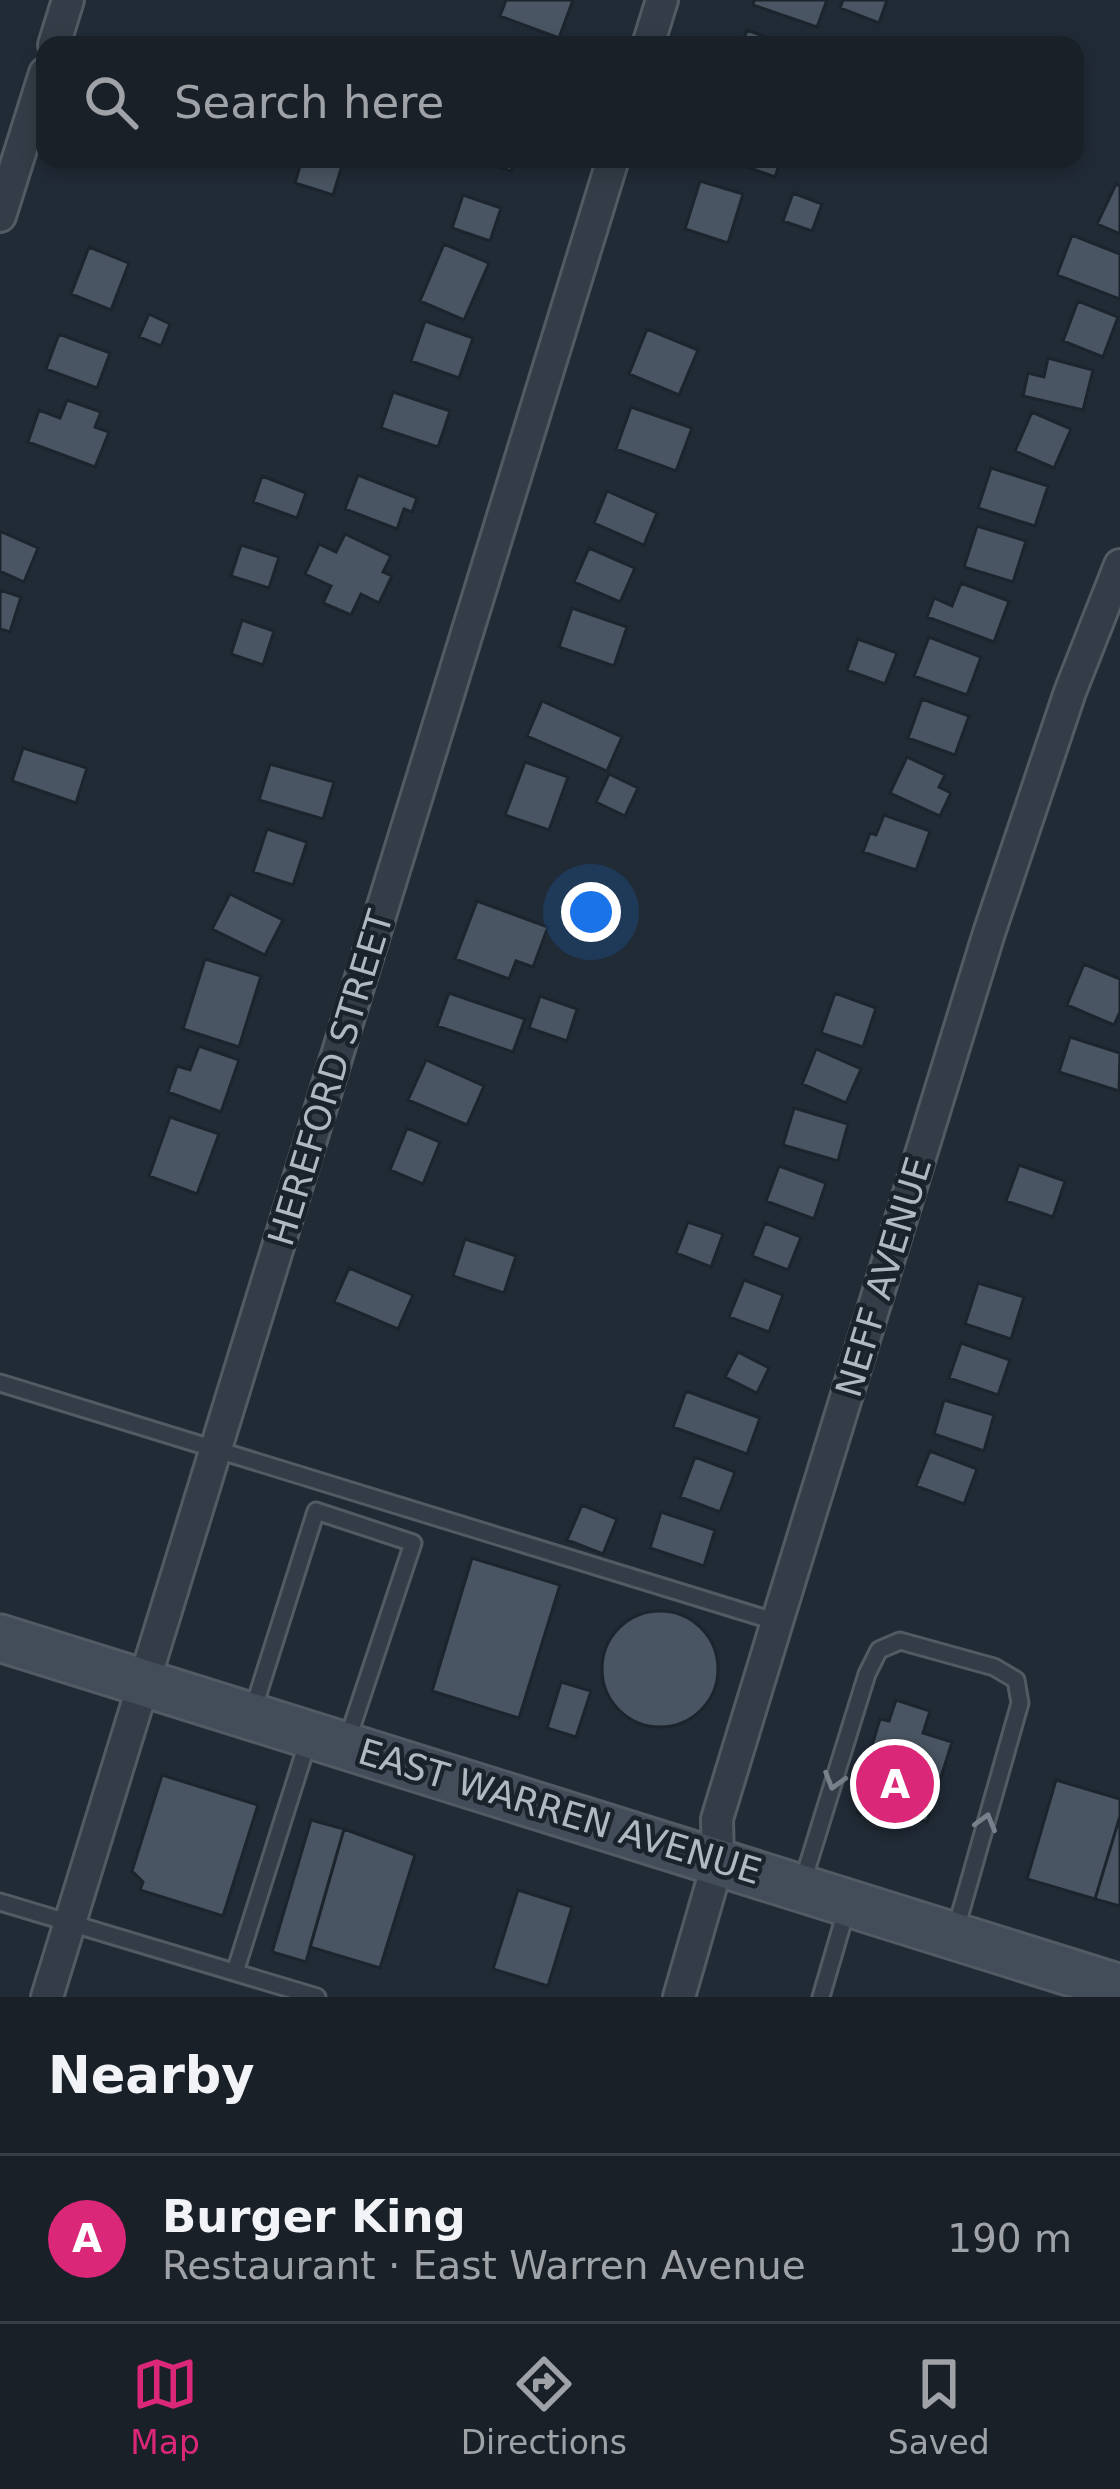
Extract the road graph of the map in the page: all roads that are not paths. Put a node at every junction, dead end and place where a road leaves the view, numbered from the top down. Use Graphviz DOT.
graph roads {
  1 [pos="68,0"];
  2 [pos="662,0"];
  3 [pos="57,36"];
  4 [pos="651,36"];
  5 [pos="36,102"];
  6 [pos="610,168"];
  7 [pos="0,216"];
  8 [pos="1120,565"];
  9 [pos="0,1382"];
  10 [pos="217,1447"];
  11 [pos="777,1622"];
  12 [pos="0,1638"];
  13 [pos="145,1681"];
  14 [pos="251,1714"];
  15 [pos="328,1738"];
  16 [pos="718,1862"];
  17 [pos="801,1887"];
  18 [pos="0,1902"];
  19 [pos="849,1902"];
  20 [pos="70,1923"];
  21 [pos="954,1935"];
  22 [pos="236,1972"];
  23 [pos="1120,1988"];
  24 [pos="47,1997"];
  25 [pos="317,1997"];
  26 [pos="679,1997"];
  27 [pos="821,1997"];
  1 -- 3 [label="street"];
  2 -- 4 [label="street"];
  5 -- 7 [label="street"];
  6 -- 10 [label="street, HEREFORD STREET"];
  8 -- 11 [label="street, NEFF AVENUE"];
  9 -- 10 [label="lane"];
  10 -- 11 [label="lane"];
  10 -- 13 [label="street, HEREFORD STREET"];
  11 -- 16 [label="street, NEFF AVENUE"];
  12 -- 13 [label="main road, EAST WARREN AVENUE"];
  13 -- 14 [label="main road, EAST WARREN AVENUE"];
  13 -- 20 [label="street, HEREFORD STREET"];
  14 -- 15 [label="main road, EAST WARREN AVENUE"];
  14 -- 15 [label="lane"];
  15 -- 16 [label="main road, EAST WARREN AVENUE"];
  15 -- 22 [label="lane"];
  16 -- 17 [label="main road, EAST WARREN AVENUE"];
  16 -- 26 [label="street, NEFF AVENUE"];
  17 -- 19 [label="main road, EAST WARREN AVENUE"];
  21 -- 17 [label="lane, one-way"];
  18 -- 20 [label="lane"];
  19 -- 21 [label="main road, EAST WARREN AVENUE"];
  19 -- 27 [label="lane"];
  20 -- 22 [label="lane"];
  20 -- 24 [label="street, HEREFORD STREET"];
  21 -- 23 [label="main road, EAST WARREN AVENUE"];
  22 -- 25 [label="lane"];
}
